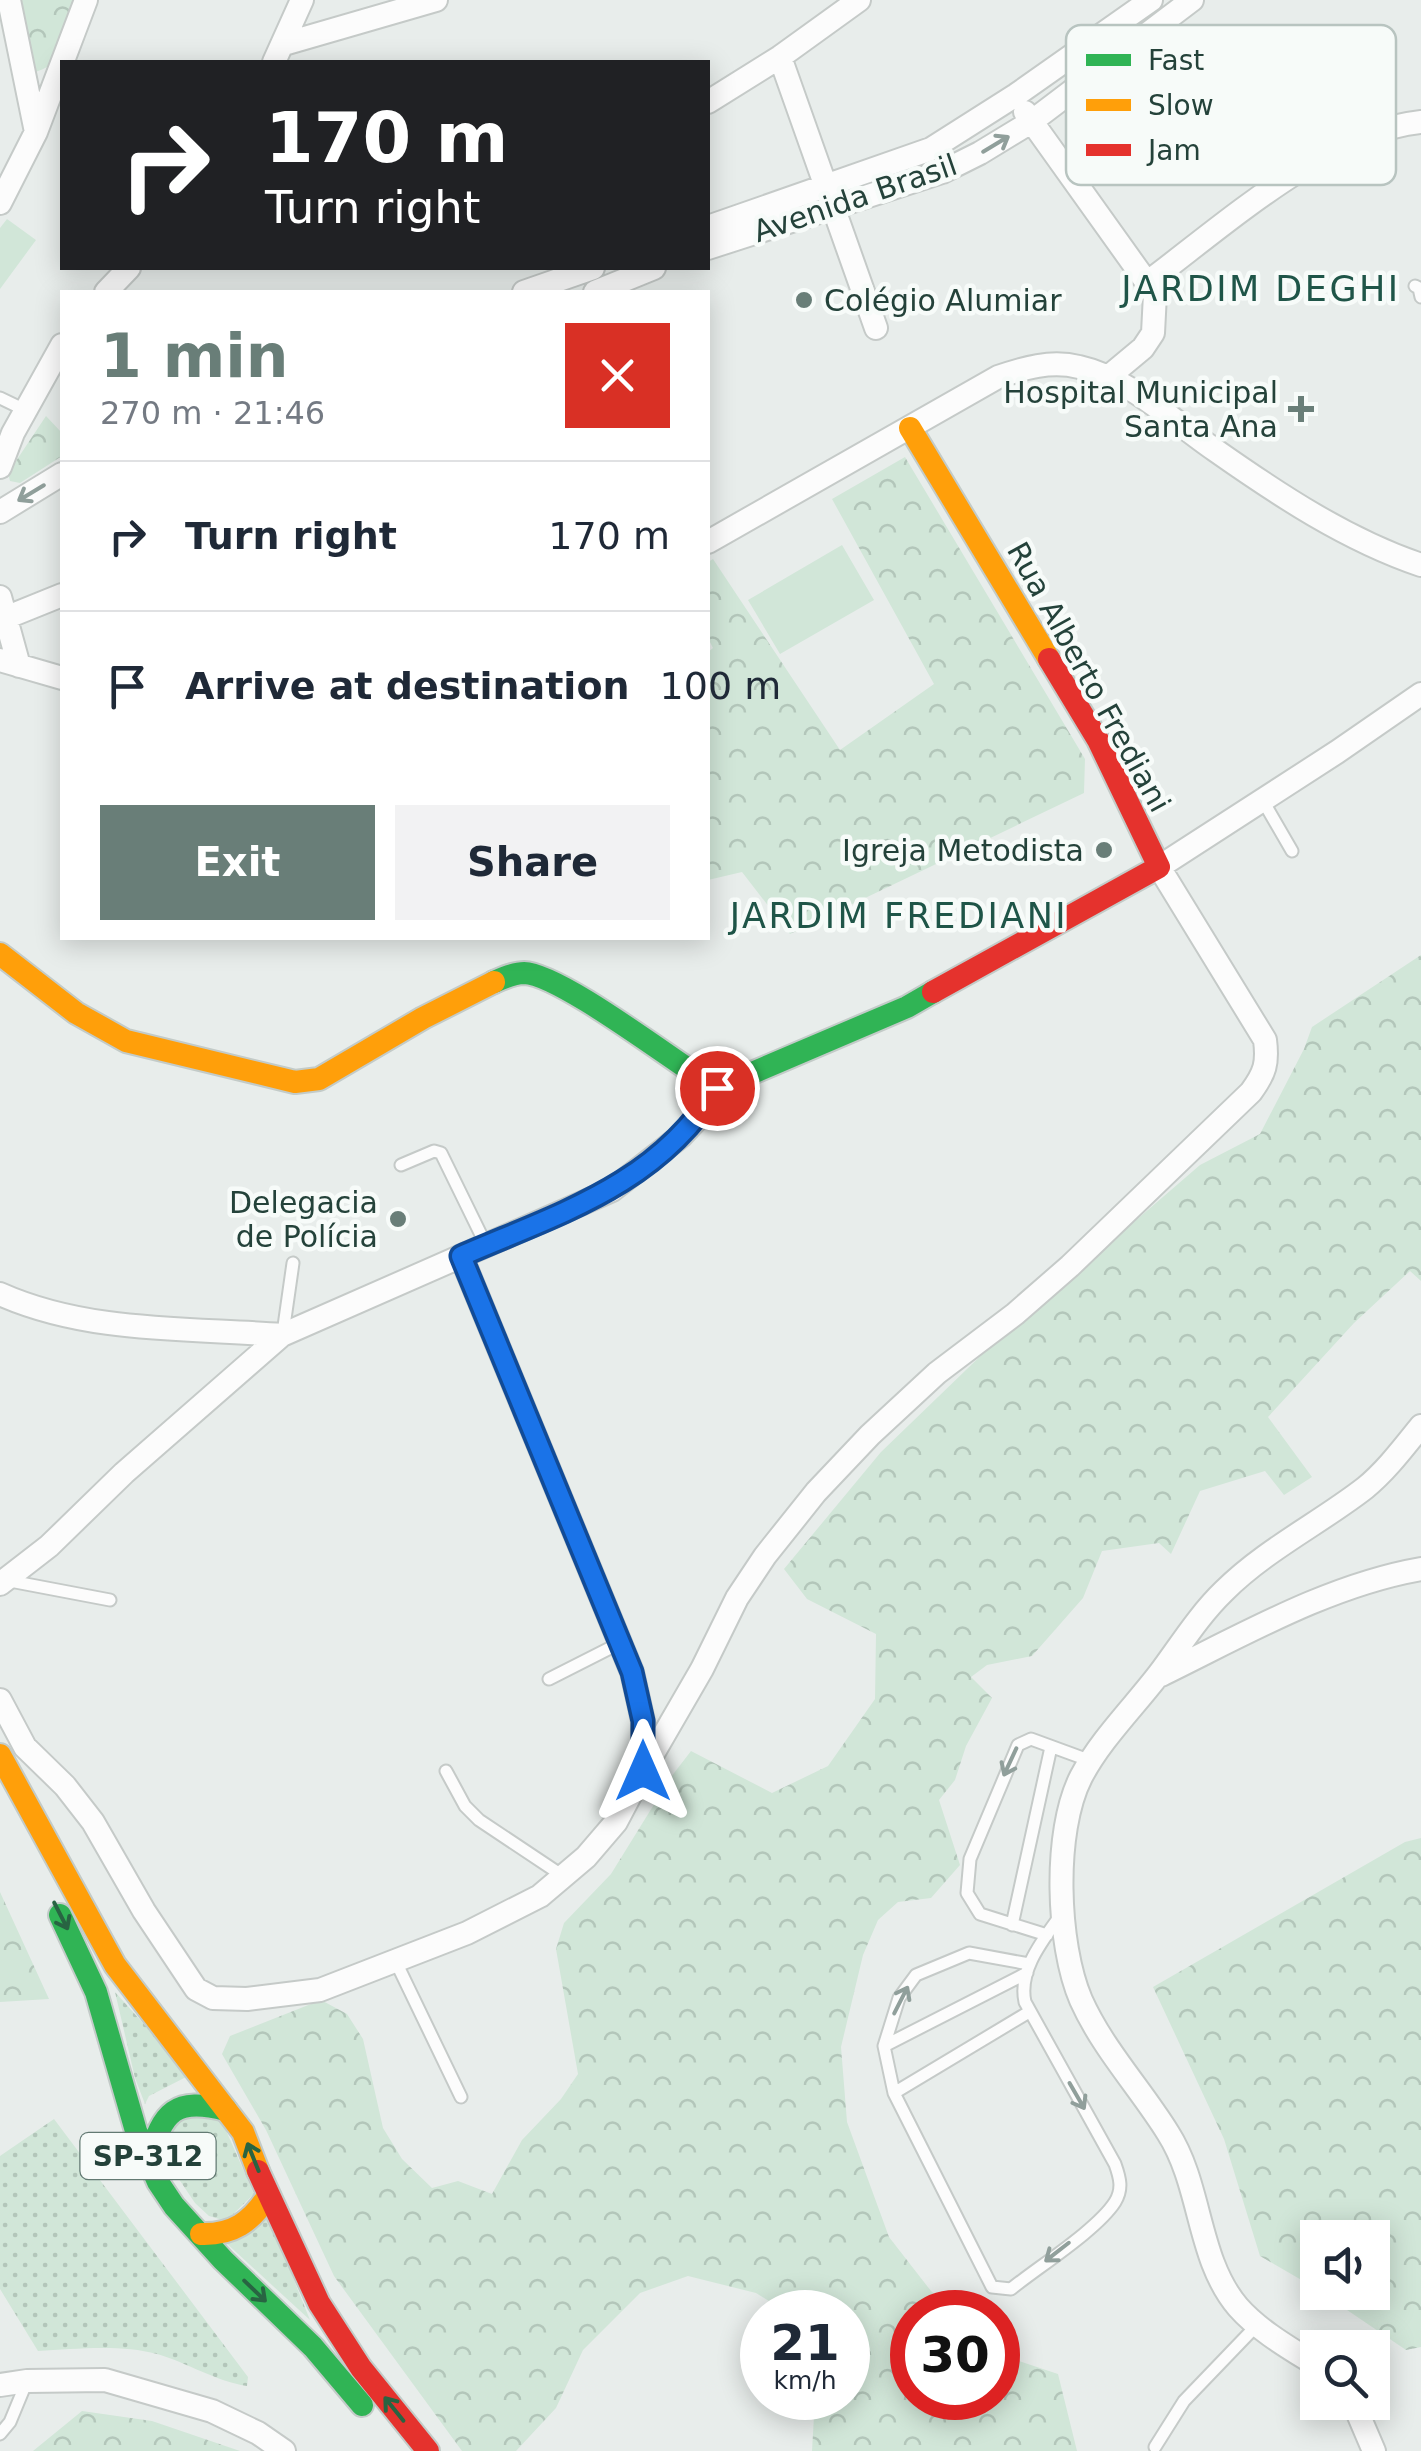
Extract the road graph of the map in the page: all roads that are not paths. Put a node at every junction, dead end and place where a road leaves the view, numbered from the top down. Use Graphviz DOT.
graph roads {
  1 [pos="9,0"];
  2 [pos="86,0"];
  3 [pos="302,0"];
  4 [pos="436,0"];
  5 [pos="858,0"];
  6 [pos="1151,0"];
  7 [pos="1192,0"];
  8 [pos="1116,25"];
  9 [pos="1159,25"];
  10 [pos="279,53"];
  11 [pos="780,57"];
  12 [pos="63,60"];
  13 [pos="1066,60"];
  14 [pos="60,69"];
  15 [pos="1066,95"];
  16 [pos="1016,96"];
  17 [pos="710,101"];
  18 [pos="1031,122"];
  19 [pos="1421,122"];
  20 [pos="1396,128"];
  21 [pos="36,132"];
  22 [pos="1066,170"];
  23 [pos="1077,185"];
  24 [pos="1281,185"];
  25 [pos="830,197"];
  26 [pos="0,203"];
  27 [pos="710,226"];
  28 [pos="710,247"];
  29 [pos="126,270"];
  30 [pos="587,270"];
  31 [pos="649,270"];
  32 [pos="1148,282"];
  33 [pos="108,290"];
  34 [pos="530,290"];
  35 [pos="600,290"];
  36 [pos="876,328"];
  37 [pos="60,349"];
  38 [pos="1107,378"];
  39 [pos="0,398"];
  40 [pos="26,410"];
  41 [pos="910,428"];
  42 [pos="0,467"];
  43 [pos="60,475"];
  44 [pos="0,512"];
  45 [pos="710,541"];
  46 [pos="1421,565"];
  47 [pos="60,596"];
  48 [pos="2,612"];
  49 [pos="10,663"];
  50 [pos="60,677"];
  51 [pos="1421,694"];
  52 [pos="1263,801"];
  53 [pos="1292,851"];
  54 [pos="1159,867"];
  55 [pos="0,954"];
  56 [pos="717,1088"];
  57 [pos="401,1165"];
  58 [pos="486,1245"];
  59 [pos="461,1256"];
  60 [pos="293,1263"];
  61 [pos="0,1294"];
  62 [pos="282,1334"];
  63 [pos="1421,1426"];
  64 [pos="1421,1570"];
  65 [pos="3,1582"];
  66 [pos="110,1600"];
  67 [pos="620,1644"];
  68 [pos="1158,1676"];
  69 [pos="549,1679"];
  70 [pos="0,1700"];
  71 [pos="25,1747"];
  72 [pos="1051,1747"];
  73 [pos="0,1755"];
  74 [pos="1091,1761"];
  75 [pos="446,1771"];
  76 [pos="643,1771"];
  77 [pos="8,1792"];
  78 [pos="564,1876"];
  79 [pos="1062,1914"];
  80 [pos="1012,1925"];
  81 [pos="1047,1934"];
  82 [pos="395,1960"];
  83 [pos="1028,1969"];
  84 [pos="1029,2012"];
  85 [pos="884,2046"];
  86 [pos="894,2093"];
  87 [pos="460,2097"];
  88 [pos="226,2110"];
  89 [pos="150,2158"];
  90 [pos="268,2196"];
  91 [pos="201,2234"];
  92 [pos="1258,2324"];
  93 [pos="1300,2353"];
  94 [pos="27,2381"];
  95 [pos="0,2386"];
  96 [pos="1361,2420"];
  97 [pos="376,2423"];
  98 [pos="0,2434"];
  99 [pos="1155,2447"];
  100 [pos="284,2451"];
  101 [pos="428,2451"];
  102 [pos="1374,2451"];
  1 -- 21 [label="street"];
  2 -- 12 [label="street"];
  3 -- 10 [label="street"];
  4 -- 10 [label="street"];
  5 -- 11 [label="street"];
  6 -- 8 [label="street, Avenida Brasil"];
  7 -- 9 [label="street, Avenida Brasil"];
  11 -- 17 [label="street"];
  11 -- 25 [label="street"];
  13 -- 16 [label="street, Avenida Brasil"];
  14 -- 21 [label="street"];
  15 -- 18 [label="street, Avenida Brasil"];
  16 -- 18 [label="street"];
  16 -- 25 [label="street, Avenida Brasil"];
  18 -- 22 [label="street"];
  25 -- 18 [label="street, Avenida Brasil, one-way"];
  19 -- 20 [label="street"];
  21 -- 26 [label="street"];
  23 -- 32 [label="street"];
  24 -- 32 [label="street"];
  25 -- 27 [label="street, Avenida Brasil"];
  25 -- 28 [label="street, Avenida Brasil"];
  25 -- 36 [label="street"];
  29 -- 33 [label="street"];
  30 -- 34 [label="street"];
  31 -- 35 [label="street"];
  32 -- 38 [label="street"];
  37 -- 40 [label="street"];
  38 -- 41 [label="street"];
  38 -- 46 [label="street"];
  39 -- 40 [label="lane"];
  40 -- 42 [label="street"];
  41 -- 45 [label="street"];
  41 -- 54 [label="street, Rua Alberto Frediani"];
  43 -- 44 [label="street, one-way"];
  47 -- 48 [label="street"];
  48 -- 49 [label="street"];
  49 -- 50 [label="street"];
  51 -- 52 [label="street"];
  52 -- 53 [label="lane"];
  52 -- 54 [label="street"];
  54 -- 56 [label="street"];
  54 -- 76 [label="street"];
  55 -- 56 [label="street"];
  56 -- 58 [label="street"];
  57 -- 58 [label="lane"];
  58 -- 59 [label="street"];
  59 -- 62 [label="street"];
  59 -- 67 [label="street"];
  60 -- 62 [label="lane"];
  61 -- 62 [label="street"];
  62 -- 65 [label="street"];
  63 -- 68 [label="street"];
  64 -- 68 [label="street"];
  65 -- 66 [label="lane"];
  67 -- 69 [label="lane"];
  67 -- 76 [label="street"];
  68 -- 74 [label="street"];
  70 -- 71 [label="street"];
  71 -- 77 [label="street"];
  71 -- 82 [label="street"];
  72 -- 74 [label="lane"];
  72 -- 80 [label="lane"];
  72 -- 80 [label="lane, one-way"];
  73 -- 77 [label="street, SP-312"];
  74 -- 79 [label="street"];
  75 -- 78 [label="lane"];
  76 -- 78 [label="street"];
  77 -- 88 [label="street, SP-312"];
  77 -- 89 [label="street, SP-312, one-way"];
  78 -- 82 [label="street"];
  79 -- 81 [label="lane"];
  79 -- 92 [label="street"];
  80 -- 81 [label="lane"];
  81 -- 83 [label="lane"];
  82 -- 87 [label="lane"];
  83 -- 84 [label="lane"];
  83 -- 85 [label="lane"];
  85 -- 83 [label="lane, one-way"];
  84 -- 86 [label="lane"];
  84 -- 86 [label="lane, one-way"];
  85 -- 86 [label="lane"];
  88 -- 89 [label="street"];
  90 -- 88 [label="street, SP-312, one-way"];
  89 -- 91 [label="street, SP-312"];
  90 -- 91 [label="street"];
  101 -- 90 [label="street, SP-312, one-way"];
  91 -- 97 [label="street, SP-312, one-way"];
  92 -- 93 [label="street"];
  92 -- 99 [label="lane"];
  94 -- 95 [label="street"];
  94 -- 98 [label="lane"];
  94 -- 100 [label="street"];
  96 -- 102 [label="street"];
}
